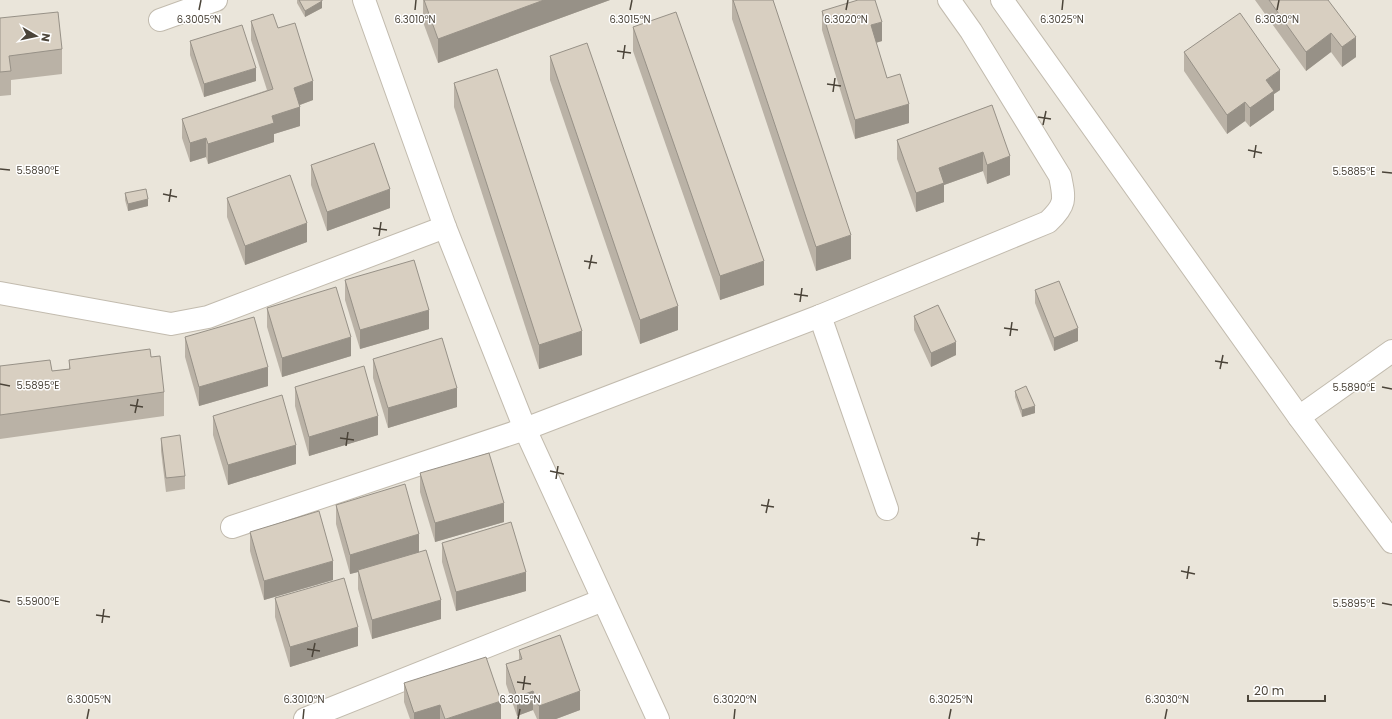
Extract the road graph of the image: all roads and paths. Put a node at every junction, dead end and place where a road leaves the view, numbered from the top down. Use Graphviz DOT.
graph roads {
  1 [pos="216,0"];
  2 [pos="364,0"];
  3 [pos="949,0"];
  4 [pos="1002,0"];
  5 [pos="160,20"];
  6 [pos="445,227"];
  7 [pos="0,293"];
  8 [pos="820,316"];
  9 [pos="1392,351"];
  10 [pos="1299,417"];
  11 [pos="525,429"];
  12 [pos="887,509"];
  13 [pos="232,527"];
  14 [pos="1392,542"];
  15 [pos="603,600"];
  16 [pos="305,719"];
  17 [pos="658,719"];
  1 -- 5 [label="street"];
  2 -- 6 [label="street"];
  3 -- 8 [label="street"];
  4 -- 10 [label="street"];
  6 -- 7 [label="street"];
  6 -- 11 [label="street"];
  8 -- 11 [label="street"];
  8 -- 12 [label="street"];
  9 -- 10 [label="street"];
  10 -- 14 [label="street"];
  11 -- 13 [label="street"];
  11 -- 15 [label="street"];
  15 -- 16 [label="street"];
  15 -- 17 [label="street"];
}
